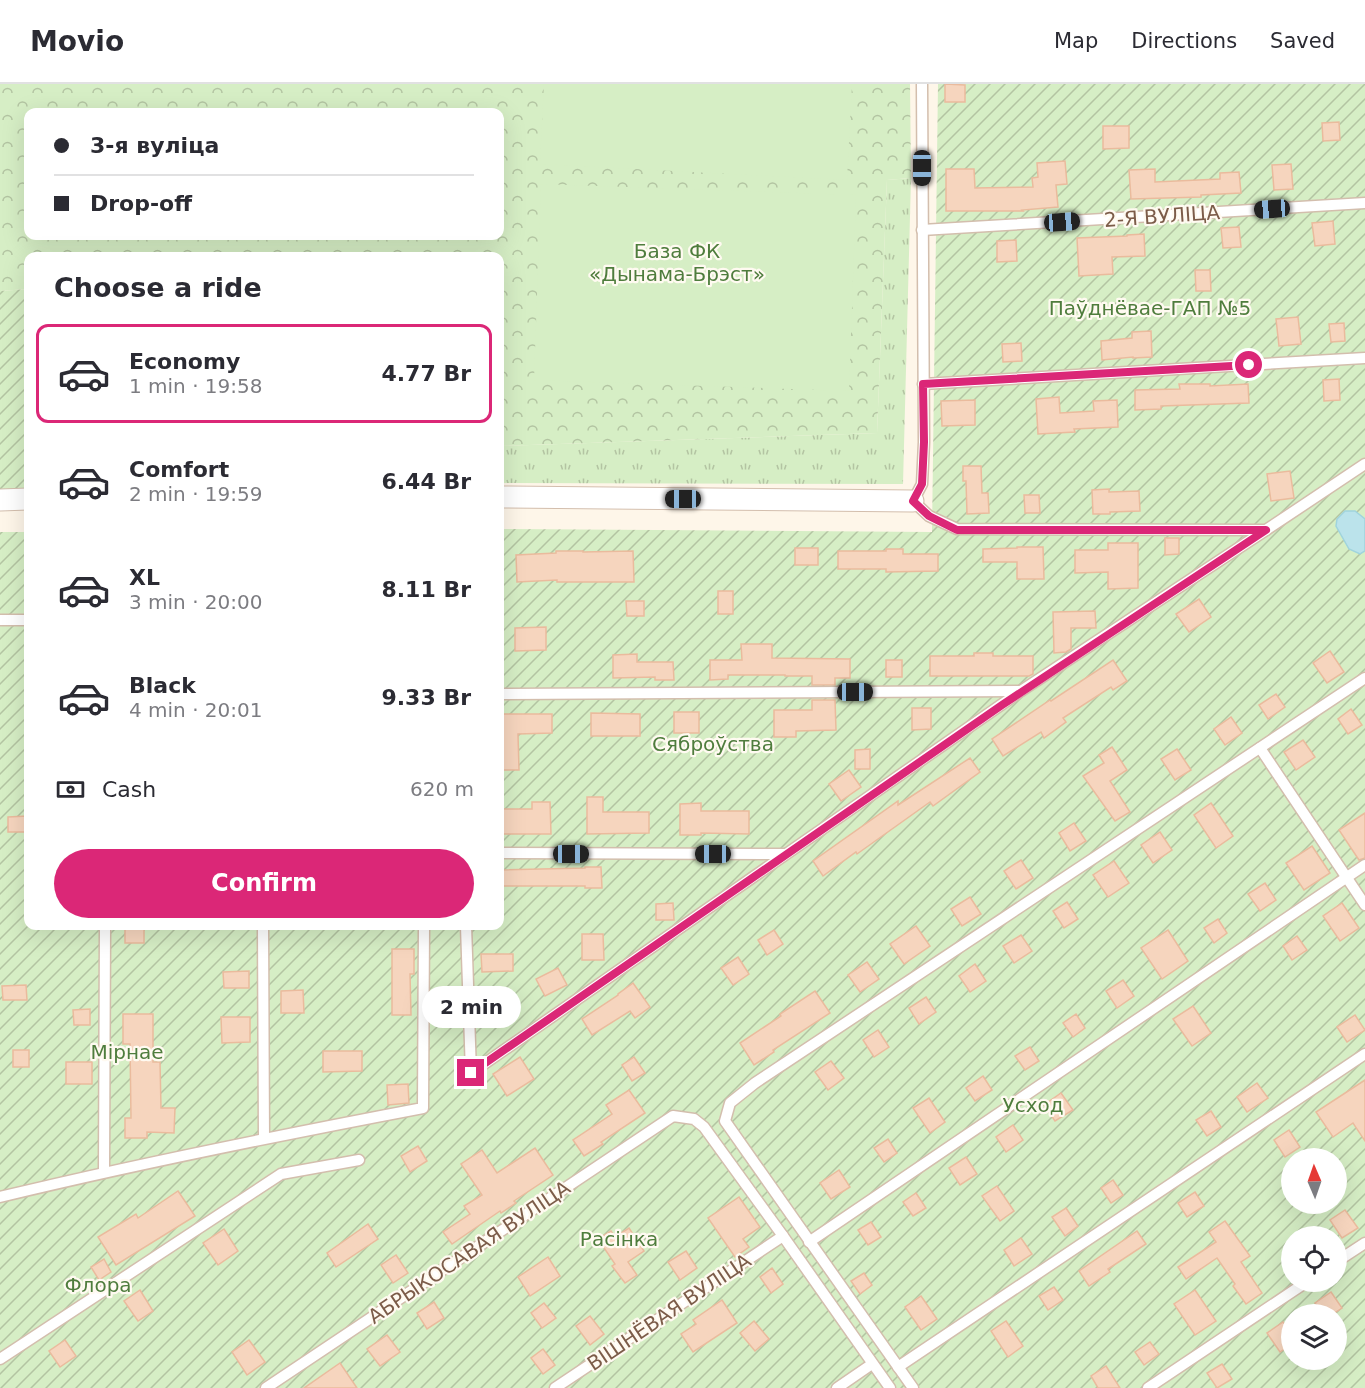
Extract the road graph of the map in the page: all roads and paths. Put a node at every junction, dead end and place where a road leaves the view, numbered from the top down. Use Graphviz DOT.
graph roads {
  1 [pos="922,84"];
  2 [pos="1365,203"];
  3 [pos="922,230"];
  4 [pos="1365,358"];
  5 [pos="923,384"];
  6 [pos="1365,464"];
  7 [pos="504,497"];
  8 [pos="24,499"];
  9 [pos="0,500"];
  10 [pos="913,501"];
  11 [pos="1266,530"];
  12 [pos="0,620"];
  13 [pos="24,620"];
  14 [pos="1365,678"];
  15 [pos="1021,691"];
  16 [pos="504,694"];
  17 [pos="1260,748"];
  18 [pos="504,853"];
  19 [pos="784,854"];
  20 [pos="1365,865"];
  21 [pos="1347,877"];
  22 [pos="1365,905"];
  23 [pos="105,930"];
  24 [pos="263,930"];
  25 [pos="424,930"];
  26 [pos="466,930"];
  27 [pos="1365,1054"];
  28 [pos="264,1138"];
  29 [pos="359,1160"];
  30 [pos="104,1172"];
  31 [pos="0,1197"];
  32 [pos="783,1236"];
  33 [pos="809,1242"];
  34 [pos="1365,1242"];
  35 [pos="1347,1254"];
  36 [pos="1292,1292"];
  37 [pos="0,1359"];
  38 [pos="872,1364"];
  39 [pos="898,1367"];
  40 [pos="266,1388"];
  41 [pos="555,1388"];
  42 [pos="837,1388"];
  43 [pos="890,1388"];
  44 [pos="913,1388"];
  45 [pos="1148,1388"];
  1 -- 3 [label="lane"];
  2 -- 3 [label="lane, 2-Я ВУЛІЦА"];
  3 -- 5 [label="lane"];
  4 -- 5 [label="lane"];
  5 -- 10 [label="lane"];
  6 -- 11 [label="lane"];
  7 -- 10 [label="street"];
  8 -- 9 [label="street"];
  10 -- 11 [label="lane"];
  11 -- 15 [label="lane"];
  12 -- 13 [label="lane"];
  14 -- 17 [label="lane"];
  15 -- 16 [label="lane"];
  15 -- 19 [label="lane"];
  17 -- 21 [label="lane"];
  17 -- 33 [label="lane"];
  18 -- 19 [label="lane"];
  19 -- 26 [label="lane"];
  20 -- 21 [label="lane"];
  21 -- 22 [label="lane"];
  21 -- 33 [label="lane"];
  23 -- 30 [label="lane"];
  24 -- 28 [label="lane"];
  25 -- 28 [label="lane"];
  27 -- 39 [label="lane"];
  28 -- 30 [label="lane"];
  29 -- 37 [label="lane"];
  30 -- 31 [label="lane"];
  32 -- 38 [label="lane"];
  32 -- 40 [label="lane, АБРЫКОСАВАЯ ВУЛІЦА"];
  32 -- 41 [label="lane, ВІШНЁВАЯ ВУЛІЦА"];
  33 -- 39 [label="lane"];
  34 -- 35 [label="lane"];
  36 -- 45 [label="lane"];
  38 -- 42 [label="lane"];
  38 -- 43 [label="lane"];
  39 -- 44 [label="lane"];
}
